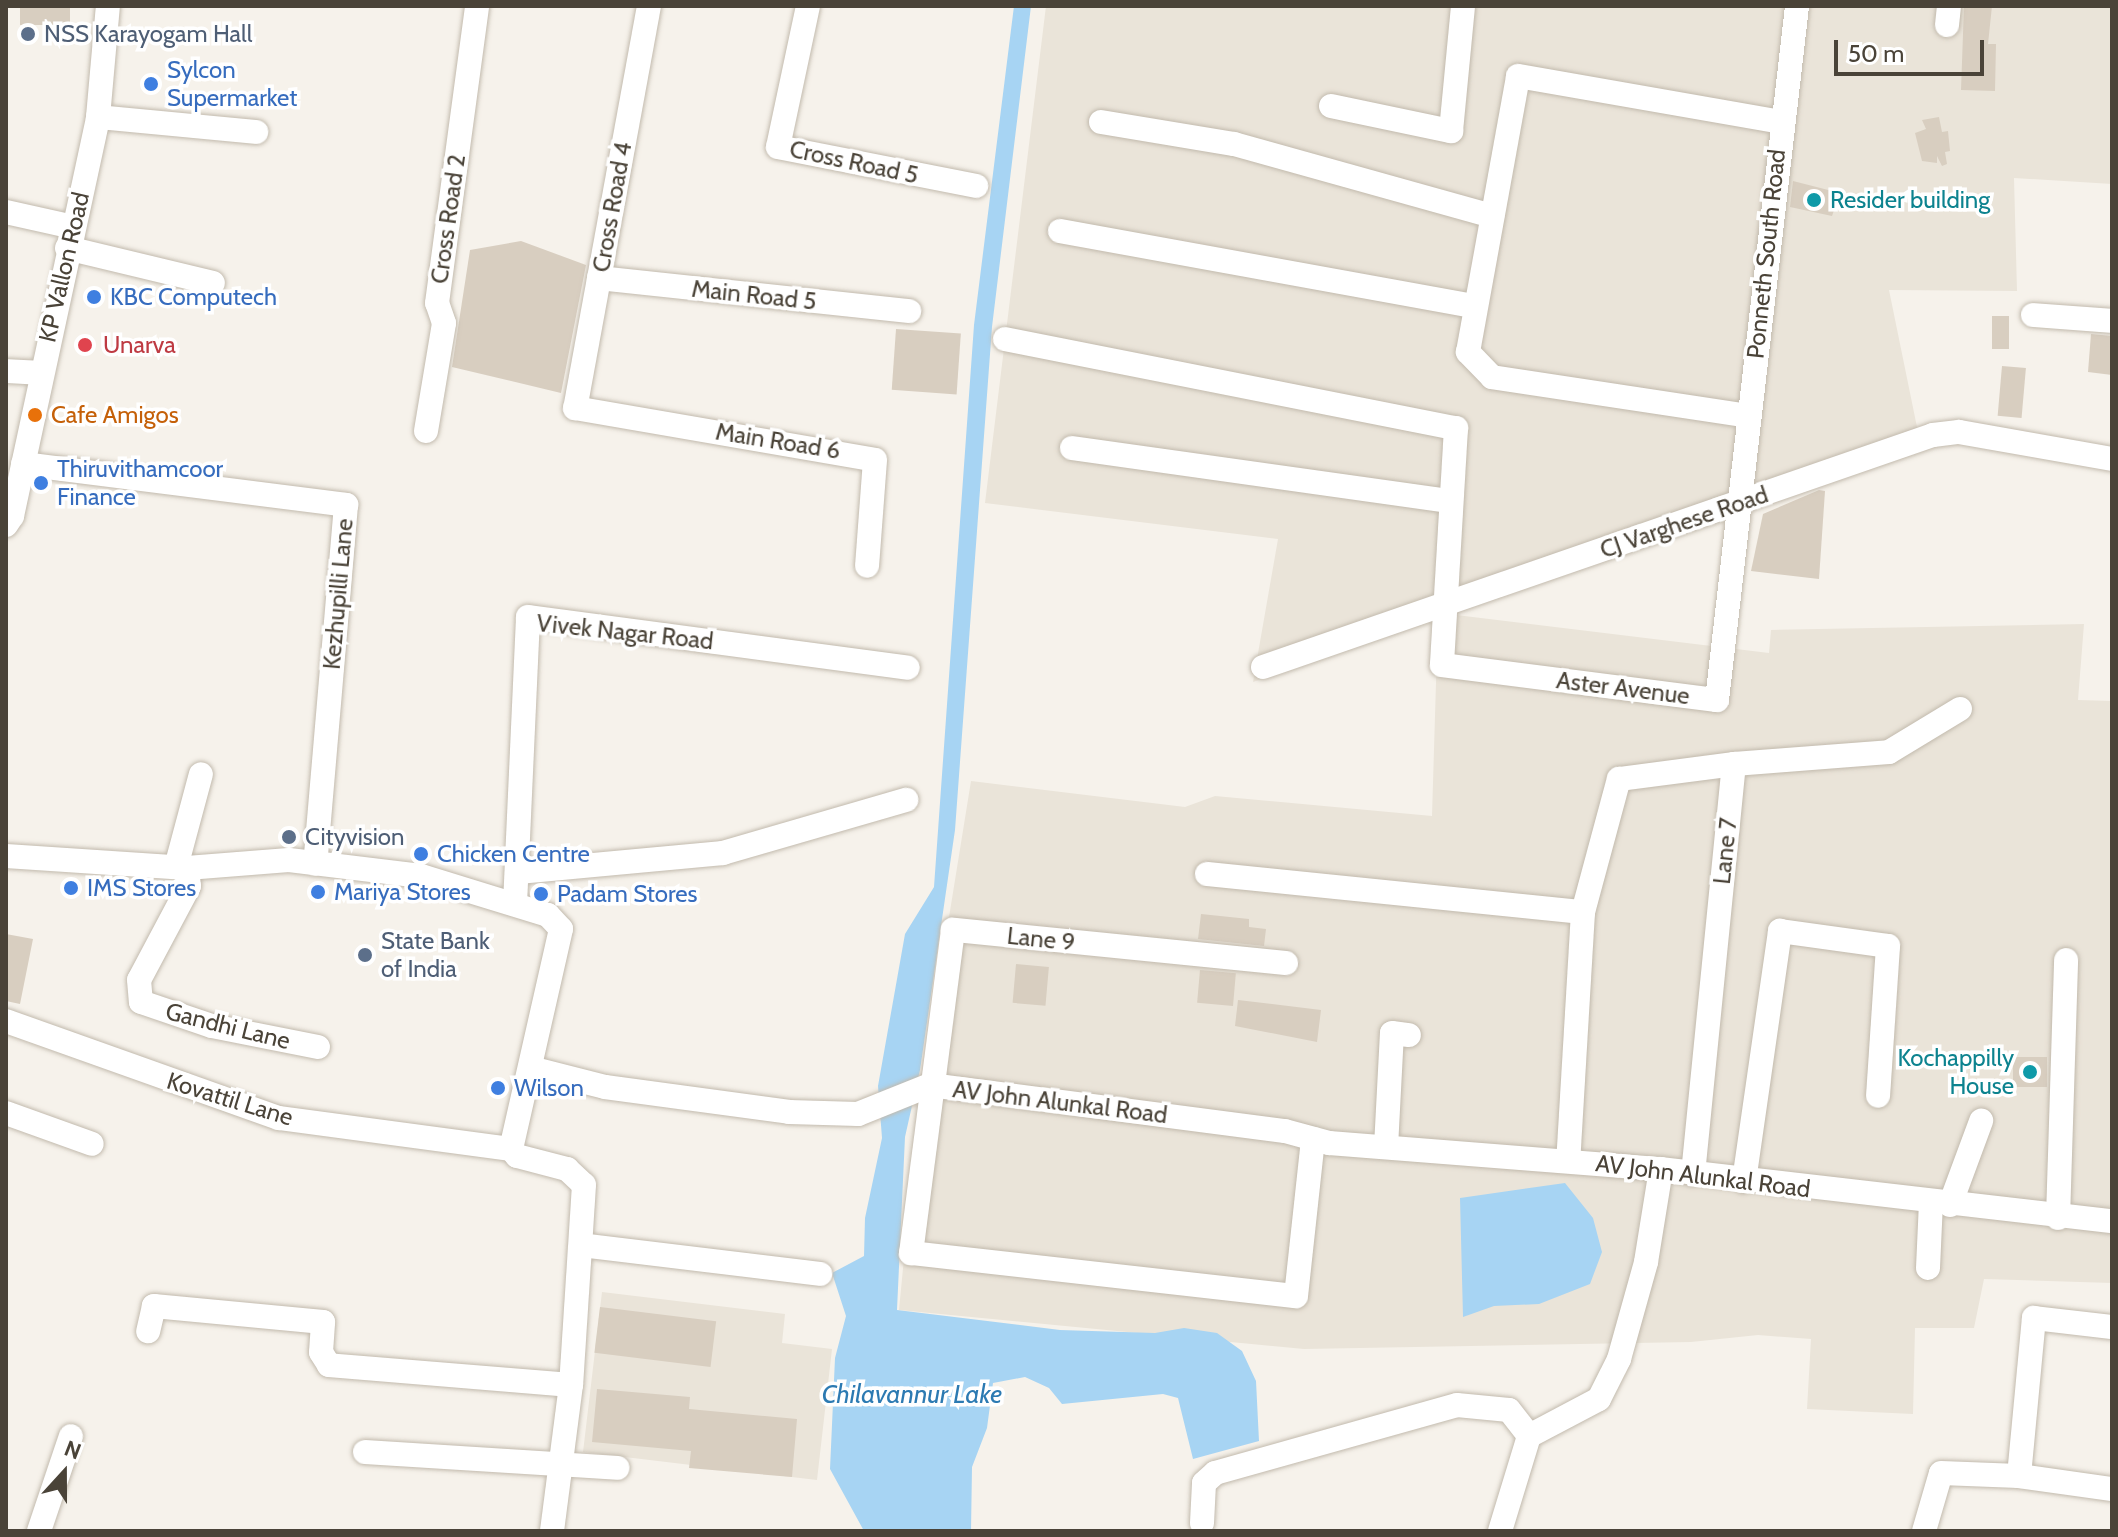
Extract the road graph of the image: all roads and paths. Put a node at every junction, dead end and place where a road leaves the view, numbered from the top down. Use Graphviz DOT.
graph roads {
  1 [pos="108,6"];
  2 [pos="477,6"];
  3 [pos="649,6"];
  4 [pos="808,6"];
  5 [pos="1454,6"];
  6 [pos="1463,6"];
  7 [pos="1797,6"];
  8 [pos="1331,106"];
  9 [pos="98,117"];
  10 [pos="1101,122"];
  11 [pos="1781,122"];
  12 [pos="256,132"];
  13 [pos="976,186"];
  14 [pos="6,212"];
  15 [pos="1492,216"];
  16 [pos="1060,231"];
  17 [pos="70,238"];
  18 [pos="599,278"];
  19 [pos="213,283"];
  20 [pos="1474,306"];
  21 [pos="909,311"];
  22 [pos="2033,315"];
  23 [pos="2112,321"];
  24 [pos="1005,339"];
  25 [pos="6,371"];
  26 [pos="40,373"];
  27 [pos="575,408"];
  28 [pos="1749,416"];
  29 [pos="426,431"];
  30 [pos="1072,448"];
  31 [pos="2112,459"];
  32 [pos="23,464"];
  33 [pos="1450,501"];
  34 [pos="1740,503"];
  35 [pos="6,525"];
  36 [pos="867,566"];
  37 [pos="1446,602"];
  38 [pos="1263,667"];
  39 [pos="908,668"];
  40 [pos="1960,709"];
  41 [pos="1734,764"];
  42 [pos="201,774"];
  43 [pos="906,800"];
  44 [pos="6,856"];
  45 [pos="315,864"];
  46 [pos="181,868"];
  47 [pos="518,872"];
  48 [pos="1207,874"];
  49 [pos="1586,877"];
  50 [pos="515,904"];
  51 [pos="1583,912"];
  52 [pos="2066,960"];
  53 [pos="1286,963"];
  54 [pos="6,1021"];
  55 [pos="1409,1035"];
  56 [pos="318,1047"];
  57 [pos="530,1068"];
  58 [pos="930,1085"];
  59 [pos="1878,1096"];
  60 [pos="6,1113"];
  61 [pos="1981,1121"];
  62 [pos="1313,1139"];
  63 [pos="92,1144"];
  64 [pos="1386,1147"];
  65 [pos="511,1149"];
  66 [pos="1568,1161"];
  67 [pos="1661,1169"];
  68 [pos="1693,1174"];
  69 [pos="1744,1181"];
  70 [pos="1940,1204"];
  71 [pos="2058,1218"];
  72 [pos="2112,1221"];
  73 [pos="581,1245"];
  74 [pos="1928,1268"];
  75 [pos="820,1274"];
  76 [pos="2112,1327"];
  77 [pos="148,1331"];
  78 [pos="571,1385"];
  79 [pos="71,1436"];
  80 [pos="1529,1436"];
  81 [pos="365,1452"];
  82 [pos="561,1461"];
  83 [pos="617,1468"];
  84 [pos="2019,1476"];
  85 [pos="2112,1489"];
  86 [pos="1202,1523"];
  87 [pos="39,1531"];
  88 [pos="552,1531"];
  89 [pos="1500,1531"];
  90 [pos="1924,1531"];
  1 -- 9 [label="street, KP Vallon Road"];
  2 -- 29 [label="street, Cross Road 2"];
  3 -- 18 [label="street, Cross Road 4"];
  4 -- 13 [label="street, Cross Road 5"];
  5 -- 6 [label="street"];
  6 -- 8 [label="street"];
  7 -- 11 [label="street, Ponneth South Road"];
  9 -- 12 [label="street"];
  9 -- 17 [label="street, KP Vallon Road"];
  10 -- 15 [label="street"];
  11 -- 15 [label="street"];
  11 -- 28 [label="street, Ponneth South Road"];
  14 -- 17 [label="street"];
  15 -- 20 [label="street"];
  16 -- 20 [label="street"];
  17 -- 19 [label="street"];
  17 -- 26 [label="street, KP Vallon Road"];
  18 -- 21 [label="street, Main Road 5"];
  18 -- 27 [label="street, Cross Road 4"];
  20 -- 28 [label="street"];
  22 -- 23 [label="street"];
  24 -- 33 [label="street"];
  25 -- 26 [label="street"];
  26 -- 32 [label="street, KP Vallon Road"];
  27 -- 36 [label="street, Main Road 6"];
  28 -- 34 [label="street, Ponneth South Road"];
  30 -- 33 [label="street"];
  31 -- 34 [label="street, CJ Varghese Road"];
  32 -- 35 [label="street, KP Vallon Road"];
  32 -- 45 [label="street, Kezhupilli Lane"];
  33 -- 37 [label="street"];
  34 -- 37 [label="street, CJ Varghese Road"];
  34 -- 37 [label="street, Aster Avenue"];
  37 -- 38 [label="street, CJ Varghese Road"];
  39 -- 47 [label="street, Vivek Nagar Road"];
  40 -- 41 [label="street"];
  41 -- 51 [label="street"];
  41 -- 68 [label="street, Lane 7"];
  42 -- 46 [label="street"];
  43 -- 47 [label="street"];
  44 -- 46 [label="street"];
  45 -- 46 [label="street"];
  45 -- 50 [label="street"];
  46 -- 56 [label="street, Gandhi Lane"];
  47 -- 50 [label="street, Vivek Nagar Road"];
  48 -- 51 [label="street"];
  49 -- 51 [label="street"];
  50 -- 57 [label="street"];
  51 -- 66 [label="street"];
  52 -- 71 [label="street"];
  53 -- 58 [label="street, Lane 9"];
  54 -- 65 [label="street, Kovattil Lane"];
  55 -- 64 [label="street"];
  57 -- 58 [label="street, AV John Alunkal Road"];
  57 -- 65 [label="street"];
  58 -- 62 [label="street, AV John Alunkal Road"];
  58 -- 62 [label="street"];
  59 -- 69 [label="street"];
  60 -- 63 [label="street"];
  61 -- 70 [label="street"];
  62 -- 64 [label="street, AV John Alunkal Road"];
  64 -- 66 [label="street, AV John Alunkal Road"];
  65 -- 73 [label="street, Kovattil Lane"];
  66 -- 67 [label="street, AV John Alunkal Road"];
  67 -- 68 [label="street, AV John Alunkal Road"];
  67 -- 80 [label="street"];
  68 -- 69 [label="street, AV John Alunkal Road"];
  69 -- 70 [label="street, AV John Alunkal Road"];
  70 -- 71 [label="street, AV John Alunkal Road"];
  70 -- 74 [label="street"];
  71 -- 72 [label="street, AV John Alunkal Road"];
  73 -- 75 [label="street"];
  73 -- 78 [label="street"];
  76 -- 84 [label="street"];
  77 -- 78 [label="street"];
  78 -- 82 [label="street"];
  79 -- 87 [label="street"];
  80 -- 86 [label="street"];
  80 -- 89 [label="street"];
  81 -- 82 [label="street"];
  82 -- 83 [label="street"];
  82 -- 88 [label="street"];
  84 -- 85 [label="street"];
  84 -- 90 [label="street"];
}
